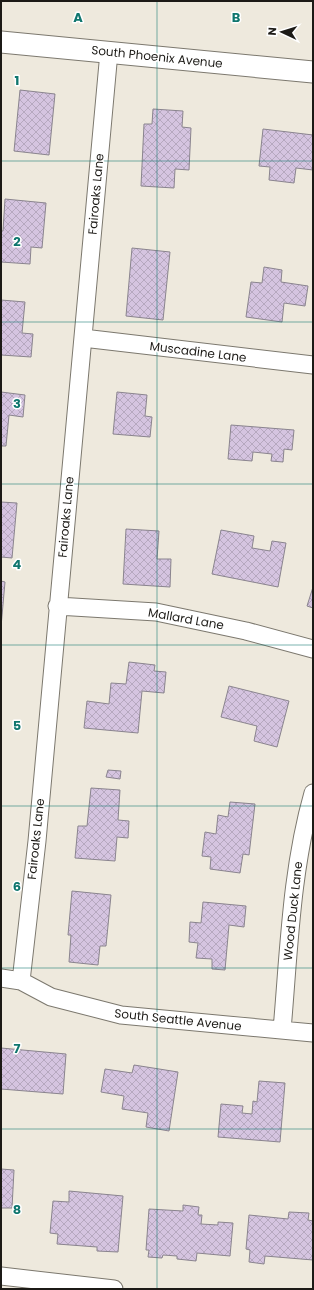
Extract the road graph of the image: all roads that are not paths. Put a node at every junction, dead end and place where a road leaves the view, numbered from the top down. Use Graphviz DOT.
graph roads {
  1 [pos="1,42"];
  2 [pos="109,52"];
  3 [pos="313,72"];
  4 [pos="83,338"];
  5 [pos="313,365"];
  6 [pos="57,606"];
  7 [pos="313,649"];
  8 [pos="313,793"];
  9 [pos="1,978"];
  10 [pos="21,981"];
  11 [pos="282,1030"];
  12 [pos="313,1033"];
  13 [pos="1,1276"];
  14 [pos="114,1289"];
  1 -- 2 [label="street, South Phoenix Avenue"];
  2 -- 3 [label="street, South Phoenix Avenue"];
  2 -- 4 [label="street, Fairoaks Lane"];
  4 -- 5 [label="street, Muscadine Lane"];
  4 -- 6 [label="street, Fairoaks Lane"];
  6 -- 7 [label="street, Mallard Lane"];
  6 -- 10 [label="street, Fairoaks Lane"];
  8 -- 11 [label="street, Wood Duck Lane"];
  9 -- 10 [label="street, South Seattle Avenue"];
  10 -- 11 [label="street, South Seattle Avenue"];
  11 -- 12 [label="street, South Seattle Avenue"];
  13 -- 14 [label="street"];
}
